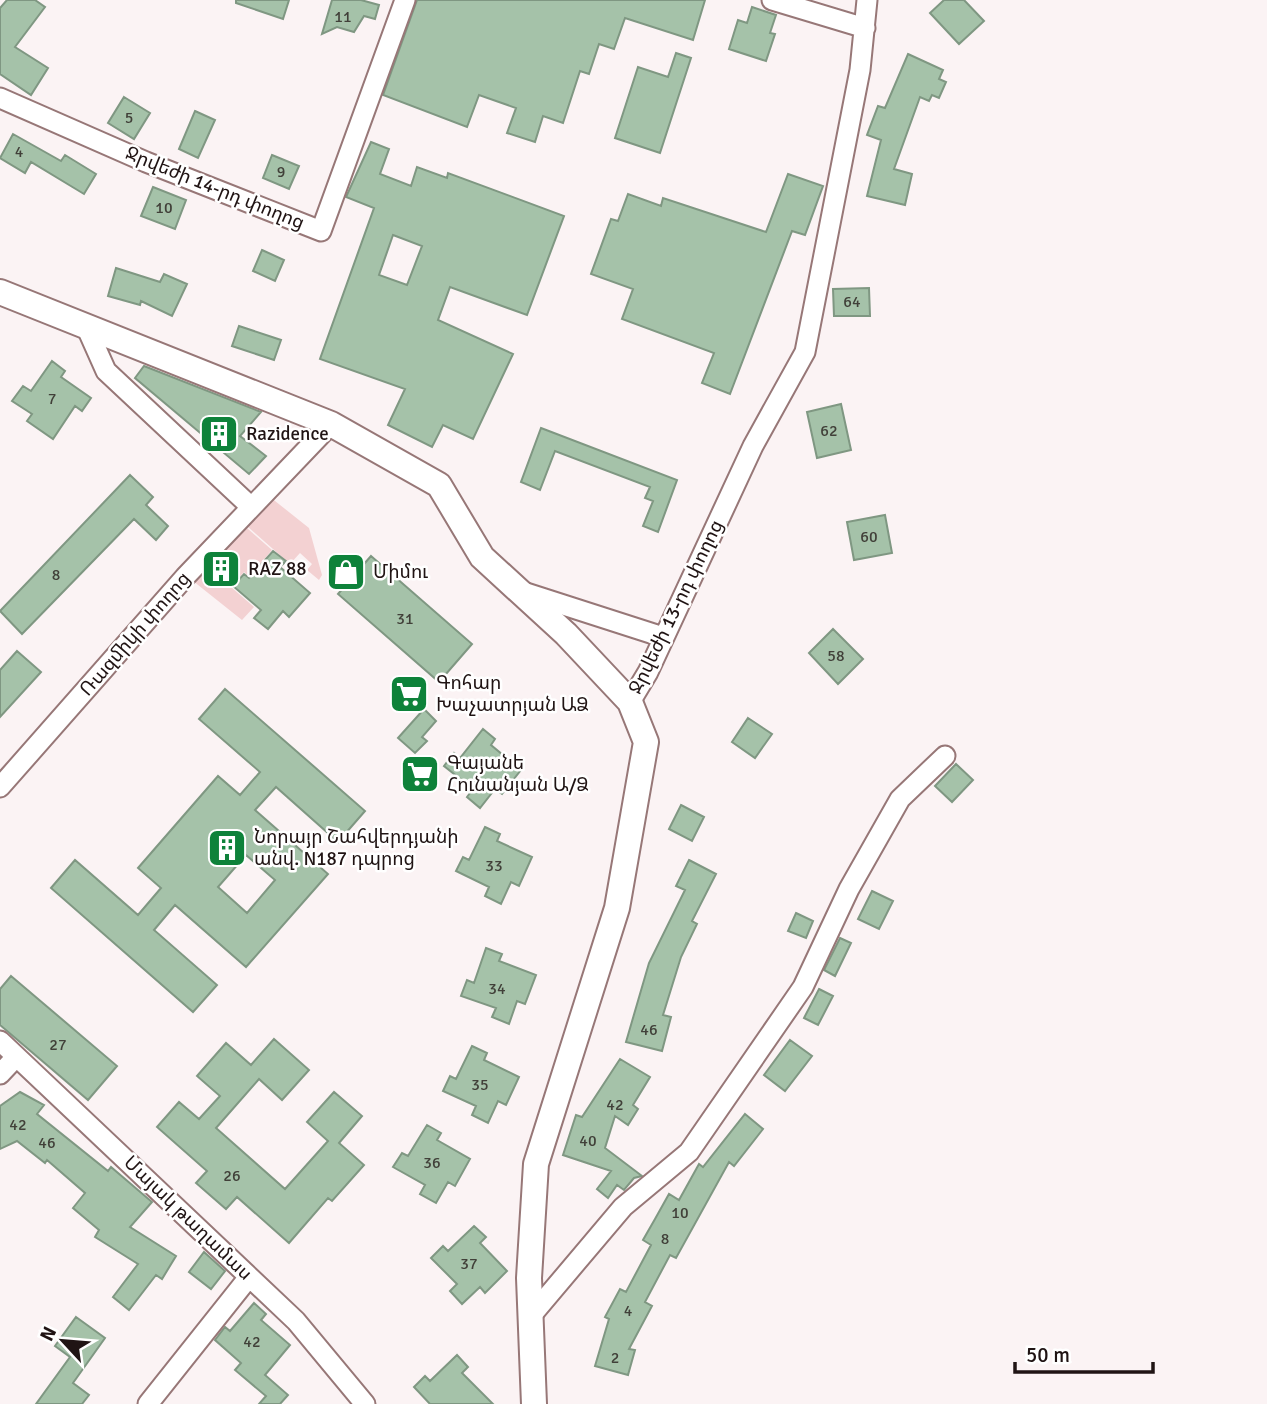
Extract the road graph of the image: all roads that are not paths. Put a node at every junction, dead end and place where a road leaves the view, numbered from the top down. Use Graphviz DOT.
graph roads {
  1 [pos="405,0"];
  2 [pos="772,0"];
  3 [pos="867,0"];
  4 [pos="865,28"];
  5 [pos="0,98"];
  6 [pos="0,292"];
  7 [pos="85,324"];
  8 [pos="331,424"];
  9 [pos="250,506"];
  10 [pos="513,588"];
  11 [pos="663,637"];
  12 [pos="630,702"];
  13 [pos="945,756"];
  14 [pos="0,787"];
  15 [pos="0,1041"];
  16 [pos="16,1057"];
  17 [pos="0,1074"];
  18 [pos="249,1277"];
  19 [pos="530,1317"];
  20 [pos="148,1404"];
  21 [pos="365,1404"];
  22 [pos="534,1404"];
  1 -- 5 [label="street, Ջրվեժի 14-րդ փողոց"];
  2 -- 4 [label="street"];
  3 -- 4 [label="street, Ջրվեժի 13-րդ փողոց"];
  4 -- 11 [label="street, Ջրվեժի 13-րդ փողոց"];
  6 -- 7 [label="street"];
  7 -- 8 [label="street"];
  7 -- 9 [label="street"];
  8 -- 9 [label="street, Ռազմիկի փողոց"];
  8 -- 10 [label="street"];
  9 -- 14 [label="street, Ռազմիկի փողոց"];
  10 -- 11 [label="street"];
  10 -- 12 [label="street"];
  11 -- 12 [label="street, Ջրվեժի 13-րդ փողոց"];
  12 -- 19 [label="street, Ջրվեժի 13-րդ փողոց"];
  13 -- 19 [label="street"];
  15 -- 16 [label="street, Մայակ թաղամաս"];
  16 -- 17 [label="street"];
  16 -- 18 [label="street, Մայակ թաղամաս"];
  18 -- 20 [label="street"];
  18 -- 21 [label="street, Մայակ թաղամաս"];
  19 -- 22 [label="street, Ջրվեժի 13-րդ փողոց"];
}
